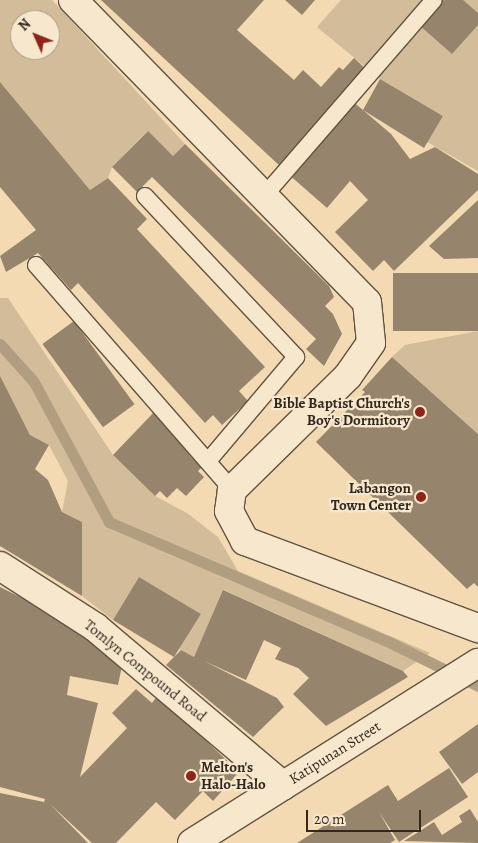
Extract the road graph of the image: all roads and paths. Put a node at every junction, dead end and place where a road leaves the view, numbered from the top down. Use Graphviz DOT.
graph roads {
  1 [pos="73,0"];
  2 [pos="434,0"];
  3 [pos="145,196"];
  4 [pos="264,196"];
  5 [pos="36,265"];
  6 [pos="209,460"];
  7 [pos="232,490"];
  8 [pos="0,566"];
  9 [pos="478,628"];
  10 [pos="478,663"];
  11 [pos="283,786"];
  12 [pos="192,843"];
  1 -- 4 [label="street"];
  2 -- 4 [label="lane"];
  3 -- 6 [label="lane"];
  4 -- 7 [label="street"];
  5 -- 6 [label="lane"];
  6 -- 7 [label="lane"];
  7 -- 9 [label="street"];
  8 -- 11 [label="street, Tomlyn Compound Road"];
  10 -- 11 [label="street, Katipunan Street"];
  11 -- 12 [label="street, Katipunan Street"];
}
